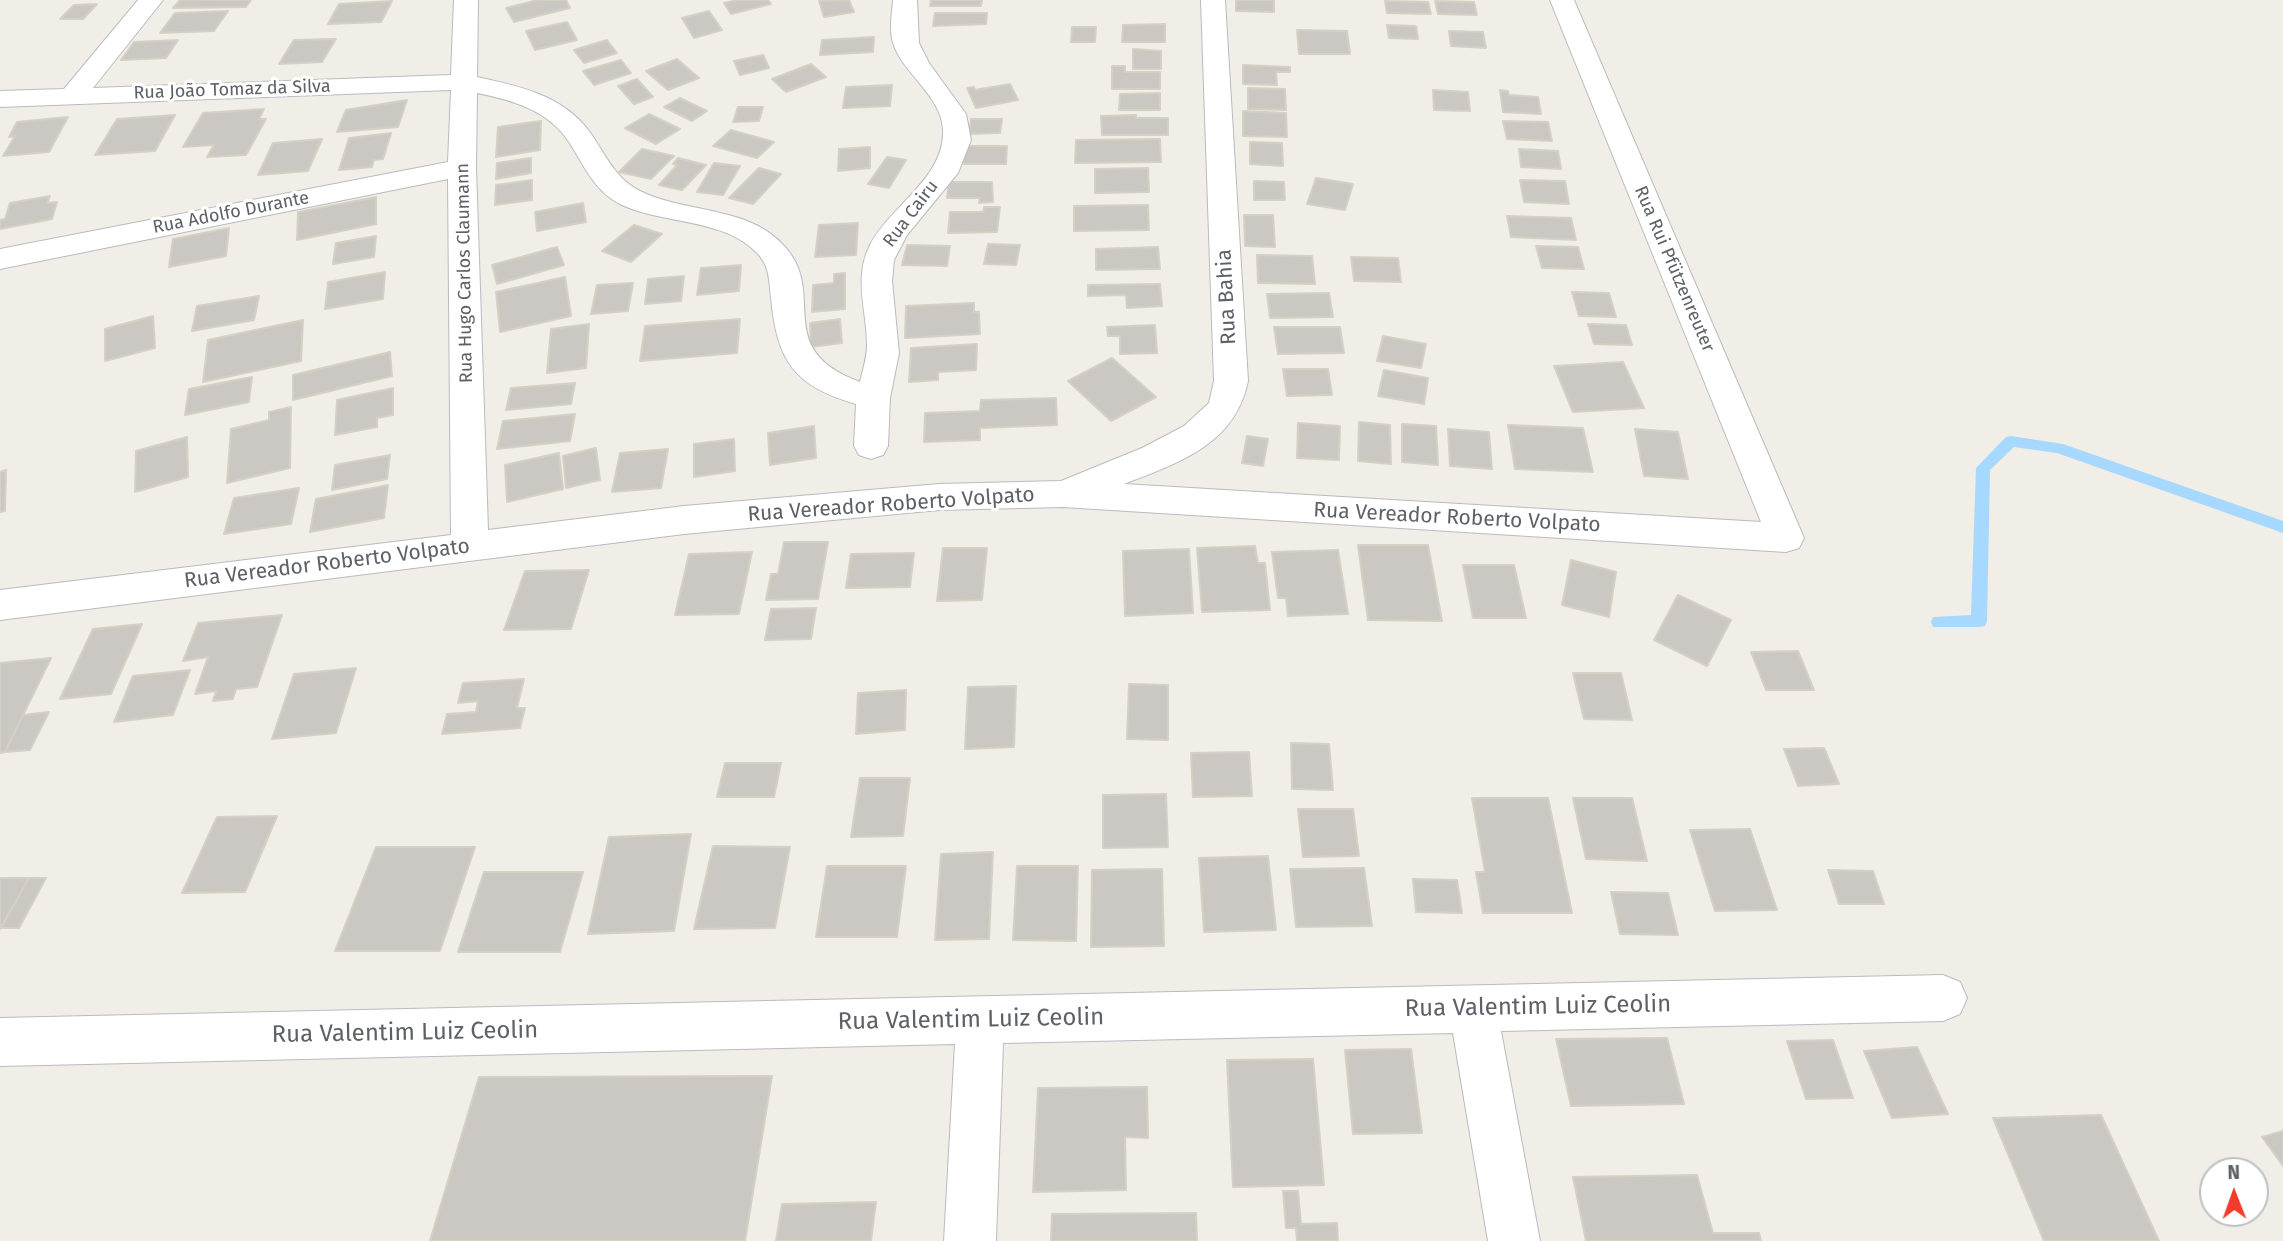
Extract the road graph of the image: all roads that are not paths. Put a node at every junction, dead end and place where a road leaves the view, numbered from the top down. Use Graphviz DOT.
graph roads {
  1 [pos="151,0"];
  2 [pos="466,0"];
  3 [pos="905,0"];
  4 [pos="1213,0"];
  5 [pos="1562,0"];
  6 [pos="464,82"];
  7 [pos="72,96"];
  8 [pos="0,99"];
  9 [pos="462,168"];
  10 [pos="0,259"];
  11 [pos="873,397"];
  12 [pos="871,446"];
  13 [pos="1063,494"];
  14 [pos="1786,538"];
  15 [pos="470,546"];
  16 [pos="0,605"];
  17 [pos="1943,998"];
  18 [pos="1473,1008"];
  19 [pos="980,1020"];
  20 [pos="0,1042"];
  21 [pos="970,1241"];
  22 [pos="1514,1241"];
  1 -- 7 [label="street"];
  2 -- 6 [label="street, Rua Hugo Carlos Claumann"];
  3 -- 11 [label="street, Rua Cairu"];
  4 -- 13 [label="street, Rua Bahia"];
  5 -- 14 [label="street, Rua Rui Pfützenreuter"];
  6 -- 7 [label="street, Rua João Tomaz da Silva"];
  6 -- 9 [label="street, Rua Hugo Carlos Claumann"];
  6 -- 11 [label="street, Rua João Tomaz da Silva"];
  7 -- 8 [label="street, Rua João Tomaz da Silva"];
  9 -- 10 [label="street, Rua Adolfo Durante"];
  9 -- 15 [label="street, Rua Hugo Carlos Claumann"];
  11 -- 12 [label="street, Rua Cairu"];
  13 -- 14 [label="street, Rua Vereador Roberto Volpato"];
  13 -- 15 [label="street, Rua Vereador Roberto Volpato"];
  15 -- 16 [label="street, Rua Vereador Roberto Volpato"];
  17 -- 18 [label="street, Rua Valentim Luiz Ceolin"];
  18 -- 19 [label="street, Rua Valentim Luiz Ceolin"];
  18 -- 22 [label="street"];
  19 -- 20 [label="street, Rua Valentim Luiz Ceolin"];
  19 -- 21 [label="street"];
}
